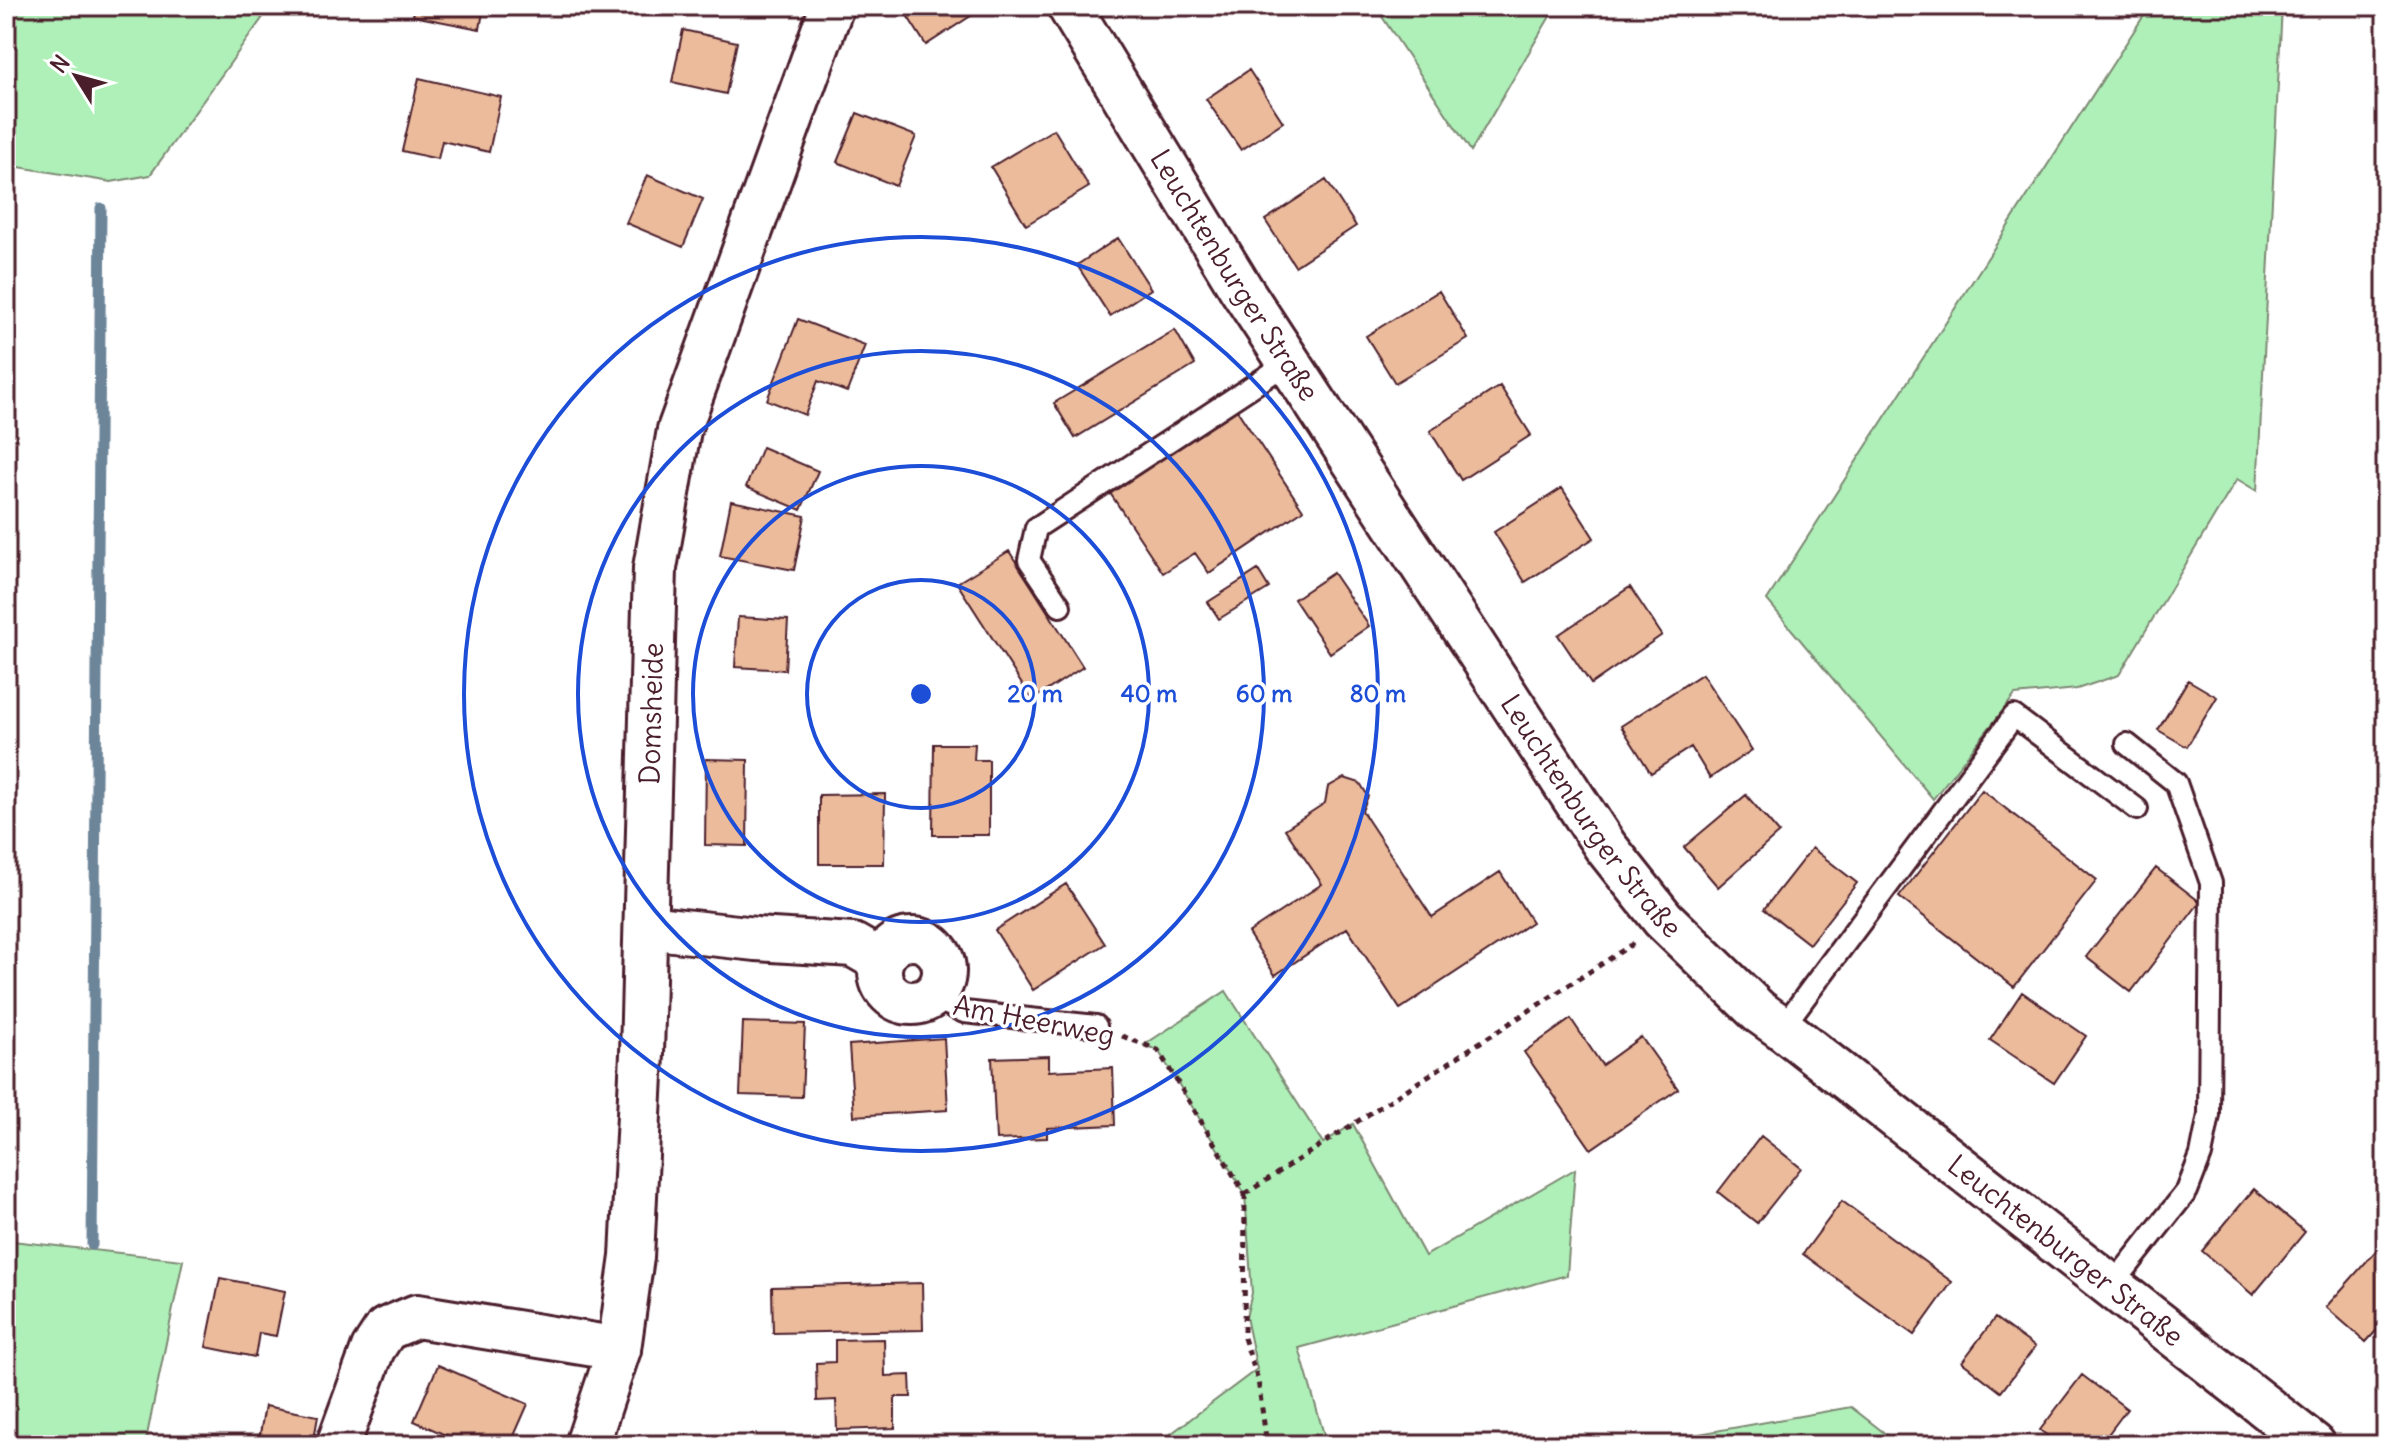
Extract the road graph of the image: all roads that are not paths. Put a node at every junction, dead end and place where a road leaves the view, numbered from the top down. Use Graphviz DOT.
graph roads {
  1 [pos="832,6"];
  2 [pos="1069,6"];
  3 [pos="1289,362"];
  4 [pos="1060,606"];
  5 [pos="2127,744"];
  6 [pos="2137,809"];
  7 [pos="646,927"];
  8 [pos="932,997"];
  9 [pos="1096,1026"];
  10 [pos="1782,1028"];
  11 [pos="2111,1287"];
  12 [pos="619,1349"];
  13 [pos="338,1445"];
  14 [pos="587,1445"];
  15 [pos="2314,1445"];
  1 -- 7 [label="street, Domsheide"];
  2 -- 3 [label="street, Leuchtenburger Straße"];
  3 -- 4 [label="lane"];
  3 -- 10 [label="street, Leuchtenburger Straße"];
  5 -- 11 [label="lane"];
  6 -- 10 [label="lane"];
  7 -- 8 [label="street, Am Heerweg"];
  7 -- 12 [label="street, Domsheide"];
  8 -- 9 [label="lane, Am Heerweg"];
  10 -- 11 [label="street, Leuchtenburger Straße"];
  11 -- 15 [label="street, Leuchtenburger Straße"];
  12 -- 13 [label="street"];
  12 -- 14 [label="street, Domsheide"];
}
